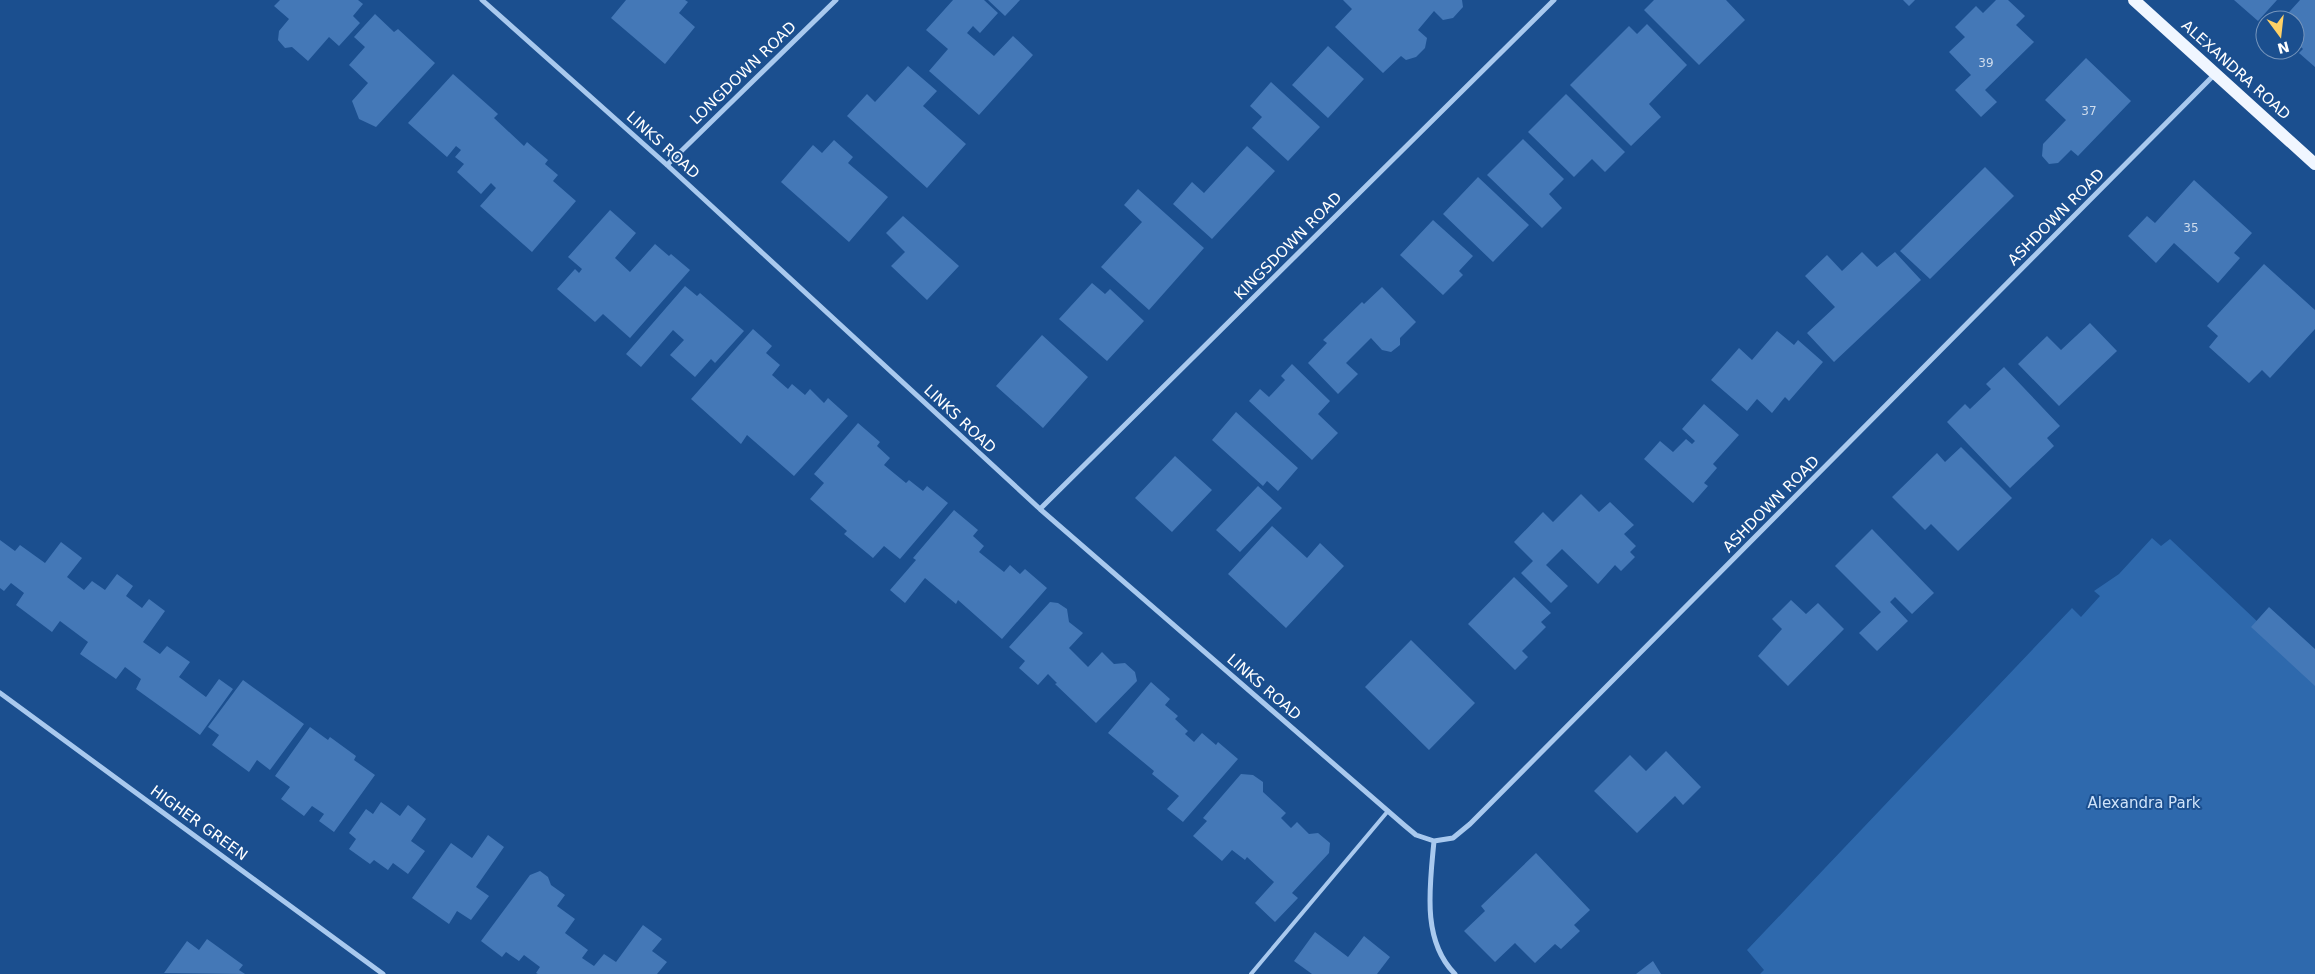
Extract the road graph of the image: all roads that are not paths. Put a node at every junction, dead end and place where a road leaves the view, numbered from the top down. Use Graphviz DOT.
graph roads {
  1 [pos="482,0"];
  2 [pos="836,0"];
  3 [pos="1554,0"];
  4 [pos="2134,0"];
  5 [pos="2216,73"];
  6 [pos="2315,164"];
  7 [pos="667,166"];
  8 [pos="1040,509"];
  9 [pos="0,693"];
  10 [pos="1388,811"];
  11 [pos="1434,841"];
  12 [pos="383,974"];
  13 [pos="1251,974"];
  14 [pos="1455,974"];
  1 -- 7 [label="street, LINKS ROAD"];
  2 -- 7 [label="street, LONGDOWN ROAD"];
  3 -- 8 [label="street, KINGSDOWN ROAD"];
  4 -- 5 [label="main road, ALEXANDRA ROAD"];
  5 -- 6 [label="main road, ALEXANDRA ROAD"];
  5 -- 11 [label="street, ASHDOWN ROAD"];
  7 -- 8 [label="street, LINKS ROAD"];
  8 -- 10 [label="street, LINKS ROAD"];
  9 -- 12 [label="street, HIGHER GREEN"];
  10 -- 11 [label="street, LINKS ROAD"];
  10 -- 13 [label="lane"];
  11 -- 14 [label="street"];
}
